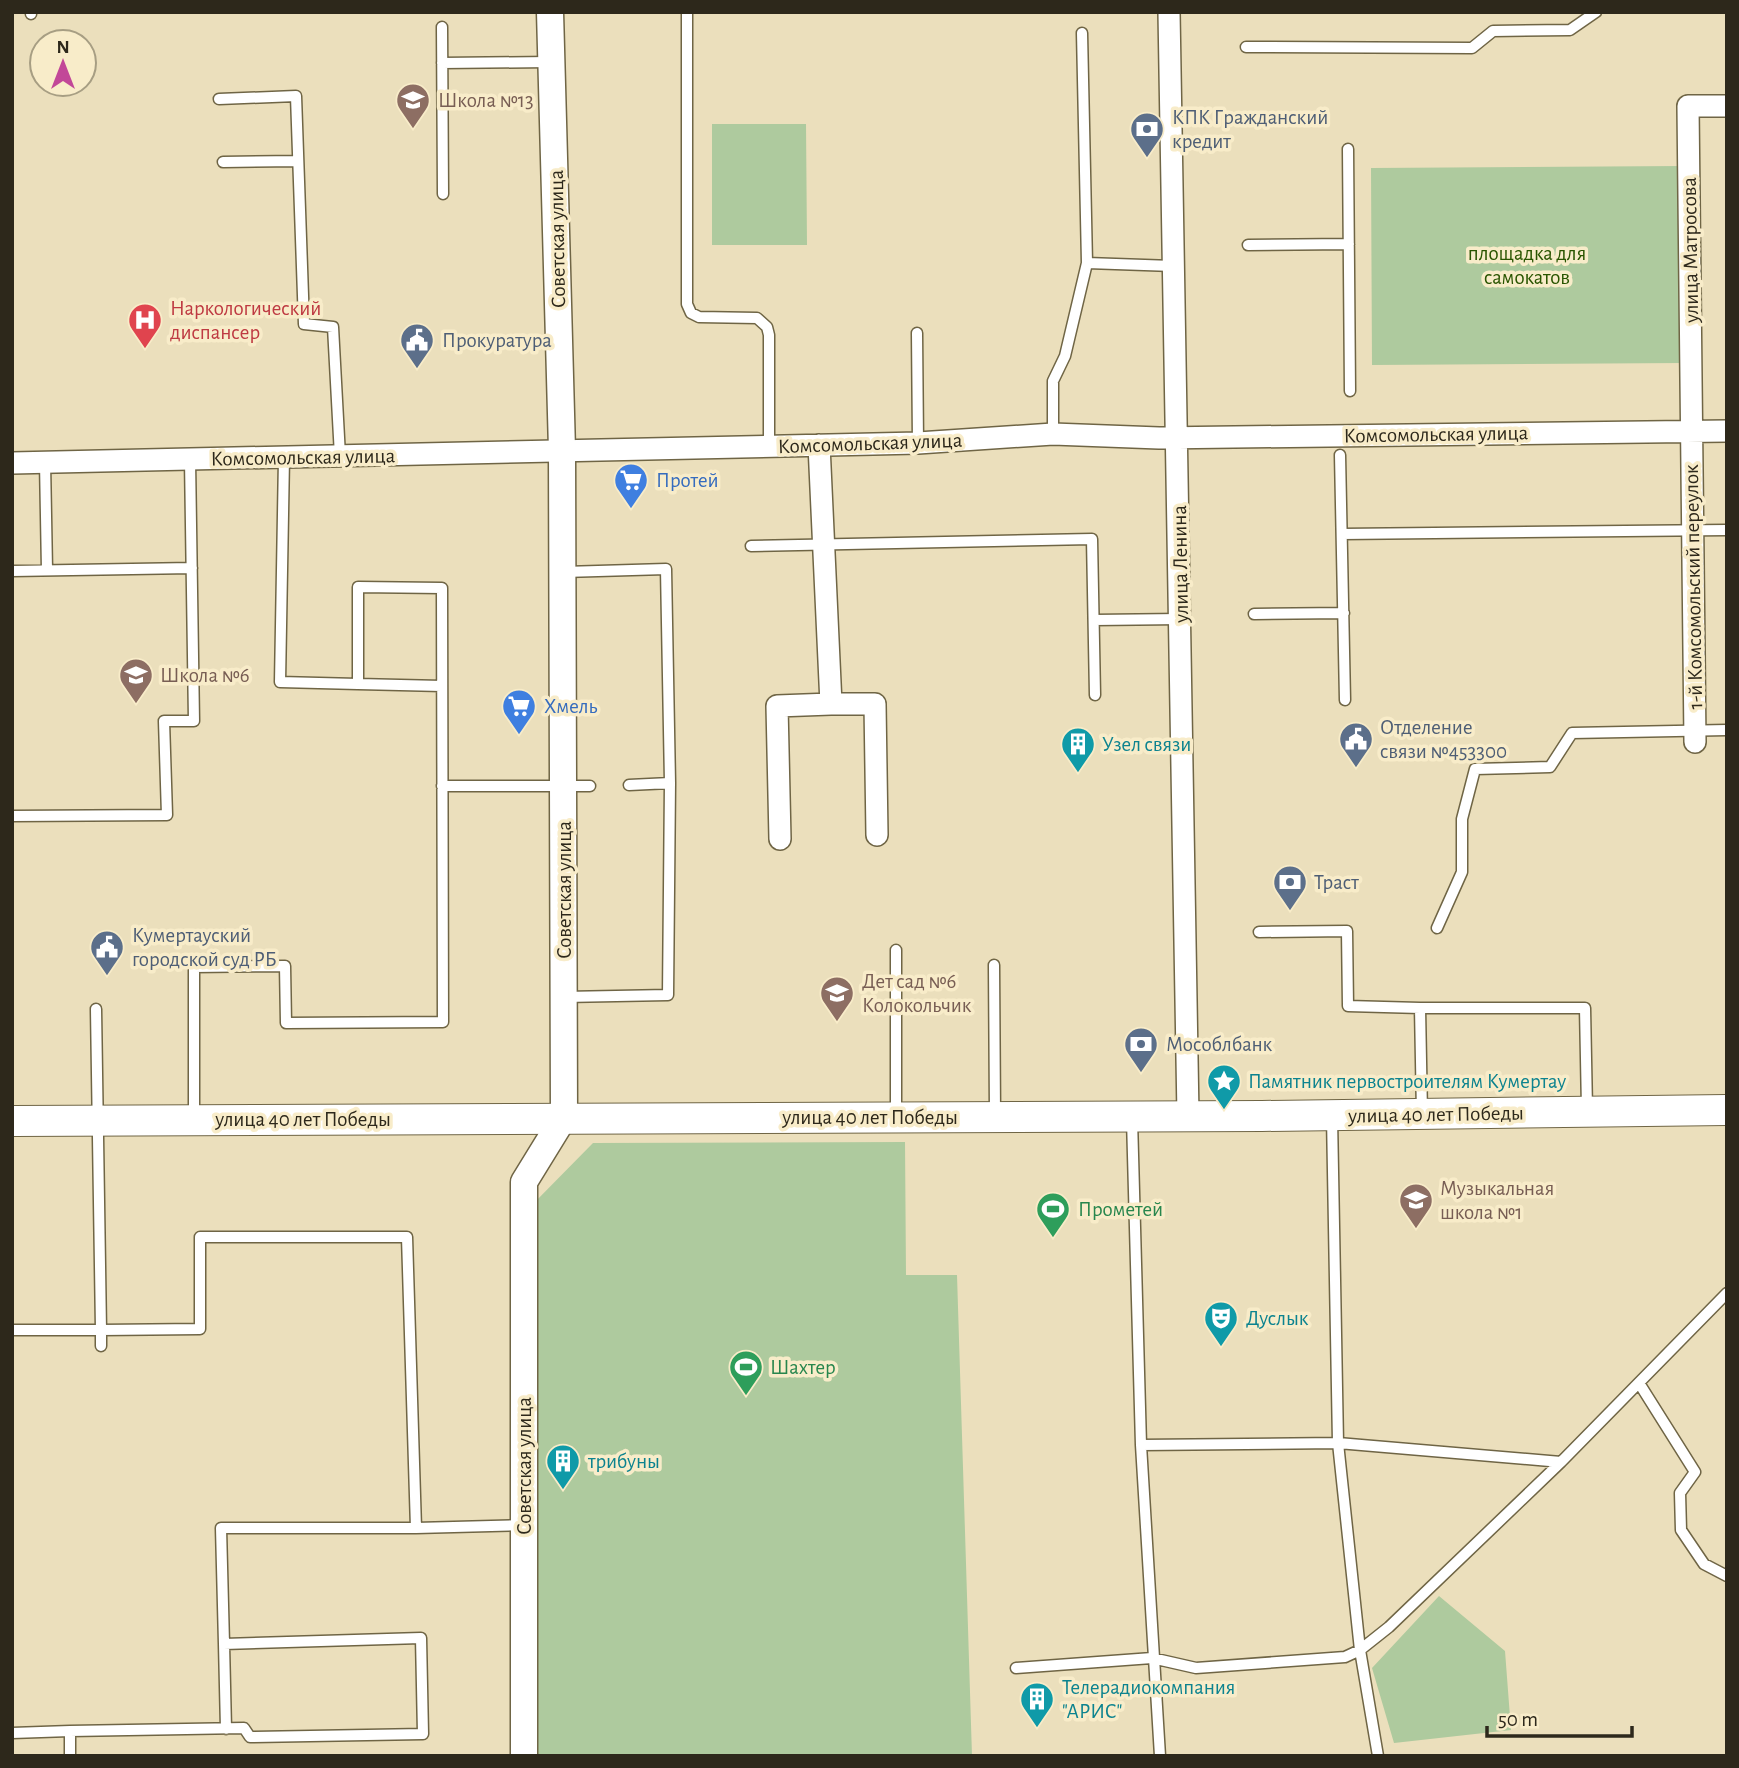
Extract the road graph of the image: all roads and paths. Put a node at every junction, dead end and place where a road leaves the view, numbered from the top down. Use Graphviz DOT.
graph roads {
  1 [pos="551,12"];
  2 [pos="687,12"];
  3 [pos="1169,12"];
  4 [pos="1596,12"];
  5 [pos="442,27"];
  6 [pos="1082,33"];
  7 [pos="1245,47"];
  8 [pos="553,62"];
  9 [pos="442,63"];
  10 [pos="219,99"];
  11 [pos="1727,106"];
  12 [pos="1348,149"];
  13 [pos="299,161"];
  14 [pos="223,162"];
  15 [pos="443,194"];
  16 [pos="1349,244"];
  17 [pos="1248,245"];
  18 [pos="1087,263"];
  19 [pos="1173,266"];
  20 [pos="916,333"];
  21 [pos="1350,391"];
  22 [pos="1690,432"];
  23 [pos="1727,432"];
  24 [pos="1053,434"];
  25 [pos="1178,438"];
  26 [pos="918,443"];
  27 [pos="819,445"];
  28 [pos="769,446"];
  29 [pos="562,450"];
  30 [pos="1340,454"];
  31 [pos="340,457"];
  32 [pos="284,458"];
  33 [pos="190,460"];
  34 [pos="45,462"];
  35 [pos="12,463"];
  36 [pos="1692,530"];
  37 [pos="1727,530"];
  38 [pos="1342,534"];
  39 [pos="823,546"];
  40 [pos="751,547"];
  41 [pos="192,568"];
  42 [pos="12,570"];
  43 [pos="47,570"];
  44 [pos="562,572"];
  45 [pos="1344,613"];
  46 [pos="1254,614"];
  47 [pos="1181,619"];
  48 [pos="1094,621"];
  49 [pos="358,684"];
  50 [pos="442,686"];
  51 [pos="1095,695"];
  52 [pos="1345,700"];
  53 [pos="831,704"];
  54 [pos="1727,730"];
  55 [pos="1695,736"];
  56 [pos="670,783"];
  57 [pos="629,785"];
  58 [pos="442,786"];
  59 [pos="590,786"];
  60 [pos="563,787"];
  61 [pos="12,816"];
  62 [pos="877,835"];
  63 [pos="780,839"];
  64 [pos="1437,928"];
  65 [pos="1259,932"];
  66 [pos="896,950"];
  67 [pos="994,965"];
  68 [pos="564,998"];
  69 [pos="1420,1008"];
  70 [pos="96,1009"];
  71 [pos="1727,1110"];
  72 [pos="1587,1112"];
  73 [pos="1422,1114"];
  74 [pos="1332,1115"];
  75 [pos="1132,1116"];
  76 [pos="1188,1116"];
  77 [pos="564,1117"];
  78 [pos="896,1117"];
  79 [pos="995,1117"];
  80 [pos="194,1120"];
  81 [pos="12,1121"];
  82 [pos="97,1121"];
  83 [pos="1727,1293"];
  84 [pos="12,1330"];
  85 [pos="102,1330"];
  86 [pos="101,1346"];
  87 [pos="1639,1383"];
  88 [pos="1338,1443"];
  89 [pos="1141,1445"];
  90 [pos="1561,1462"];
  91 [pos="524,1525"];
  92 [pos="416,1528"];
  93 [pos="1727,1576"];
  94 [pos="224,1644"];
  95 [pos="1360,1650"];
  96 [pos="1152,1658"];
  97 [pos="1016,1668"];
  98 [pos="226,1729"];
  99 [pos="70,1731"];
  100 [pos="12,1733"];
  101 [pos="70,1756"];
  102 [pos="524,1756"];
  103 [pos="1160,1756"];
  104 [pos="1378,1756"];
  1 -- 8 [label="street, Советская улица"];
  2 -- 28 [label="lane"];
  3 -- 19 [label="street, улица Ленина"];
  4 -- 7 [label="lane"];
  5 -- 9 [label="lane"];
  6 -- 18 [label="lane"];
  8 -- 9 [label="lane"];
  8 -- 29 [label="street, Советская улица"];
  9 -- 15 [label="lane"];
  10 -- 13 [label="lane"];
  11 -- 22 [label="street, улица Матросова"];
  12 -- 16 [label="lane"];
  13 -- 14 [label="lane"];
  13 -- 31 [label="lane"];
  16 -- 17 [label="lane"];
  16 -- 21 [label="lane"];
  18 -- 19 [label="lane"];
  18 -- 24 [label="lane"];
  19 -- 25 [label="street, улица Ленина"];
  20 -- 26 [label="lane"];
  22 -- 23 [label="street, Комсомольская улица"];
  22 -- 25 [label="street, Комсомольская улица"];
  22 -- 36 [label="street, 1-й Комсомольский переулок"];
  24 -- 25 [label="street, Комсомольская улица"];
  24 -- 26 [label="street, Комсомольская улица"];
  25 -- 47 [label="street, улица Ленина"];
  26 -- 27 [label="street, Комсомольская улица"];
  27 -- 28 [label="street, Комсомольская улица"];
  27 -- 39 [label="street"];
  28 -- 29 [label="street, Комсомольская улица"];
  29 -- 31 [label="street, Комсомольская улица"];
  29 -- 44 [label="street, Советская улица"];
  30 -- 38 [label="lane"];
  31 -- 32 [label="street, Комсомольская улица"];
  32 -- 33 [label="street, Комсомольская улица"];
  32 -- 49 [label="lane"];
  33 -- 34 [label="street, Комсомольская улица"];
  33 -- 41 [label="lane"];
  34 -- 35 [label="street, Комсомольская улица"];
  34 -- 43 [label="lane"];
  36 -- 37 [label="lane"];
  36 -- 38 [label="lane"];
  36 -- 55 [label="street, 1-й Комсомольский переулок"];
  38 -- 45 [label="lane"];
  39 -- 40 [label="lane"];
  39 -- 48 [label="lane"];
  39 -- 53 [label="street"];
  41 -- 43 [label="lane"];
  41 -- 61 [label="lane"];
  42 -- 43 [label="lane"];
  44 -- 56 [label="lane"];
  44 -- 60 [label="street, Советская улица"];
  45 -- 46 [label="lane"];
  45 -- 52 [label="lane"];
  47 -- 48 [label="lane"];
  47 -- 76 [label="street, улица Ленина"];
  48 -- 51 [label="lane"];
  49 -- 50 [label="lane"];
  49 -- 50 [label="lane"];
  50 -- 58 [label="lane"];
  53 -- 62 [label="street"];
  53 -- 63 [label="street"];
  54 -- 55 [label="lane"];
  55 -- 64 [label="lane"];
  56 -- 57 [label="lane"];
  56 -- 68 [label="lane"];
  58 -- 60 [label="lane"];
  58 -- 80 [label="lane"];
  59 -- 60 [label="lane"];
  60 -- 68 [label="street, Советская улица"];
  65 -- 69 [label="lane"];
  66 -- 78 [label="lane"];
  67 -- 79 [label="lane"];
  68 -- 77 [label="street, Советская улица"];
  69 -- 72 [label="lane"];
  69 -- 73 [label="lane"];
  70 -- 82 [label="lane"];
  71 -- 72 [label="main road, улица 40 лет Победы"];
  72 -- 73 [label="main road, улица 40 лет Победы"];
  73 -- 74 [label="main road, улица 40 лет Победы"];
  74 -- 76 [label="main road, улица 40 лет Победы"];
  74 -- 88 [label="lane"];
  75 -- 76 [label="main road, улица 40 лет Победы"];
  75 -- 79 [label="main road, улица 40 лет Победы"];
  75 -- 89 [label="lane"];
  77 -- 78 [label="main road, улица 40 лет Победы"];
  77 -- 80 [label="main road, улица 40 лет Победы"];
  77 -- 91 [label="street, Советская улица"];
  78 -- 79 [label="main road, улица 40 лет Победы"];
  80 -- 82 [label="main road, улица 40 лет Победы"];
  81 -- 82 [label="main road, улица 40 лет Победы"];
  82 -- 85 [label="lane"];
  83 -- 87 [label="lane"];
  84 -- 85 [label="lane"];
  85 -- 86 [label="lane"];
  85 -- 92 [label="lane"];
  87 -- 90 [label="lane"];
  87 -- 93 [label="lane"];
  88 -- 89 [label="lane"];
  88 -- 90 [label="lane"];
  88 -- 95 [label="lane"];
  89 -- 96 [label="lane"];
  90 -- 95 [label="lane"];
  91 -- 92 [label="lane"];
  91 -- 102 [label="street, Советская улица"];
  92 -- 94 [label="lane"];
  94 -- 98 [label="lane"];
  94 -- 98 [label="lane"];
  95 -- 96 [label="lane"];
  95 -- 104 [label="lane"];
  96 -- 97 [label="lane"];
  96 -- 103 [label="lane"];
  98 -- 99 [label="lane"];
  99 -- 100 [label="lane"];
  99 -- 101 [label="lane"];
}
